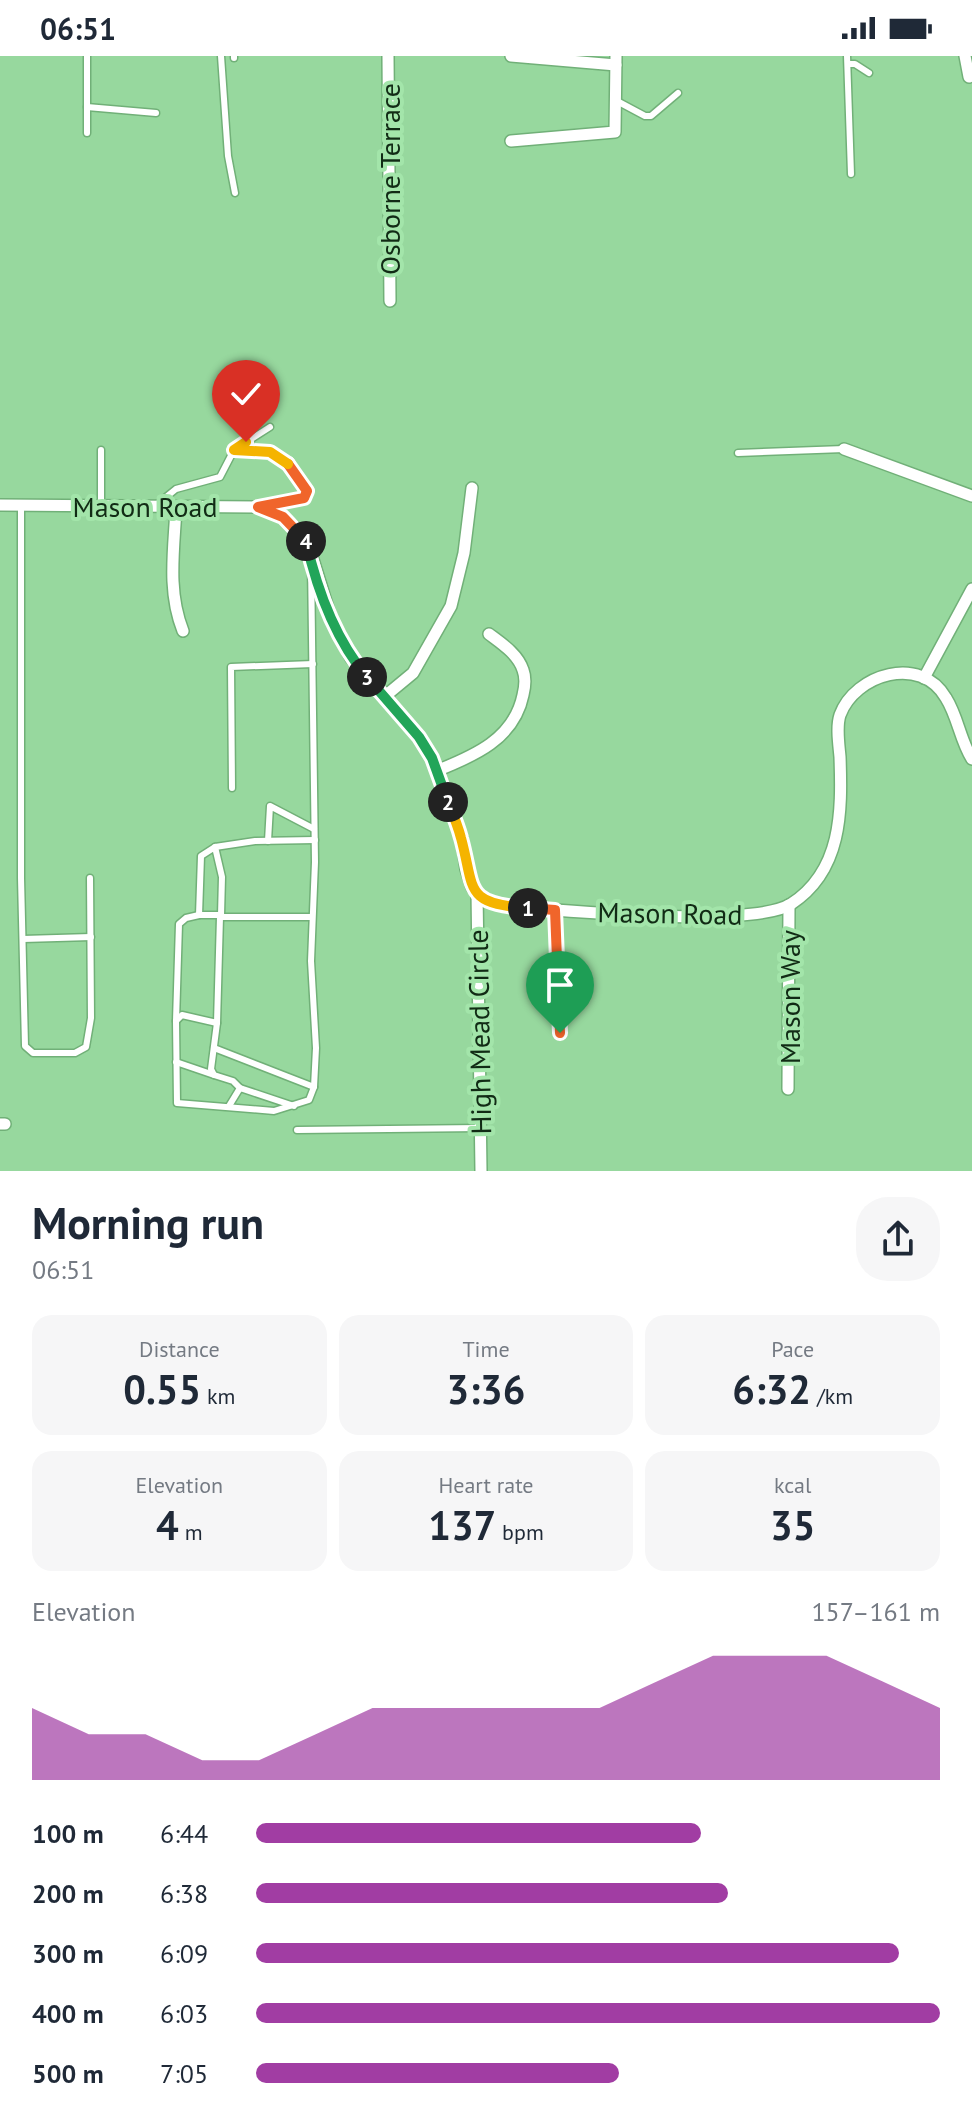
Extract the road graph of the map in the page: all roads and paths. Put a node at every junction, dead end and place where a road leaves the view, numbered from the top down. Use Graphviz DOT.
graph roads {
  1 [pos="87,56"];
  2 [pos="221,56"];
  3 [pos="388,56"];
  4 [pos="511,56"];
  5 [pos="965,56"];
  6 [pos="616,60"];
  7 [pos="847,60"];
  8 [pos="869,73"];
  9 [pos="969,77"];
  10 [pos="678,93"];
  11 [pos="615,100"];
  12 [pos="87,107"];
  13 [pos="156,113"];
  14 [pos="87,133"];
  15 [pos="511,141"];
  16 [pos="851,174"];
  17 [pos="235,193"];
  18 [pos="390,301"];
  19 [pos="270,427"];
  20 [pos="844,449"];
  21 [pos="101,450"];
  22 [pos="234,450"];
  23 [pos="738,453"];
  24 [pos="472,488"];
  25 [pos="971,494"];
  26 [pos="0,505"];
  27 [pos="21,506"];
  28 [pos="155,506"];
  29 [pos="101,507"];
  30 [pos="258,507"];
  31 [pos="176,508"];
  32 [pos="310,560"];
  33 [pos="972,589"];
  34 [pos="183,631"];
  35 [pos="489,634"];
  36 [pos="313,664"];
  37 [pos="924,678"];
  38 [pos="384,697"];
  39 [pos="972,759"];
  40 [pos="436,771"];
  41 [pos="232,788"];
  42 [pos="314,829"];
  43 [pos="315,840"];
  44 [pos="268,841"];
  45 [pos="215,847"];
  46 [pos="90,878"];
  47 [pos="477,892"];
  48 [pos="789,905"];
  49 [pos="555,910"];
  50 [pos="199,915"];
  51 [pos="221,915"];
  52 [pos="312,917"];
  53 [pos="91,937"];
  54 [pos="23,939"];
  55 [pos="176,1021"];
  56 [pos="217,1023"];
  57 [pos="560,1033"];
  58 [pos="214,1048"];
  59 [pos="176,1062"];
  60 [pos="214,1075"];
  61 [pos="314,1087"];
  62 [pos="240,1088"];
  63 [pos="788,1089"];
  64 [pos="229,1106"];
  65 [pos="294,1106"];
  66 [pos="480,1128"];
  67 [pos="297,1130"];
  68 [pos="481,1171"];
  1 -- 12 [label="lane"];
  2 -- 17 [label="lane"];
  3 -- 18 [label="street, Osborne Terrace"];
  4 -- 6 [label="street"];
  5 -- 9 [label="street"];
  6 -- 11 [label="street"];
  7 -- 8 [label="lane"];
  7 -- 16 [label="lane"];
  10 -- 11 [label="lane"];
  11 -- 15 [label="street"];
  12 -- 13 [label="lane"];
  12 -- 14 [label="lane"];
  19 -- 22 [label="lane"];
  20 -- 23 [label="lane"];
  20 -- 25 [label="street"];
  21 -- 29 [label="lane"];
  22 -- 28 [label="lane"];
  22 -- 30 [label="lane"];
  24 -- 38 [label="street"];
  26 -- 27 [label="street, Mason Road"];
  27 -- 29 [label="street, Mason Road"];
  27 -- 54 [label="lane"];
  28 -- 29 [label="street, Mason Road"];
  28 -- 31 [label="street, Mason Road"];
  30 -- 31 [label="street, Mason Road"];
  30 -- 32 [label="street, Mason Road"];
  31 -- 34 [label="street"];
  32 -- 36 [label="lane"];
  32 -- 38 [label="street, Mason Road"];
  33 -- 37 [label="street"];
  35 -- 40 [label="street"];
  36 -- 41 [label="lane"];
  36 -- 42 [label="lane"];
  37 -- 39 [label="street"];
  37 -- 48 [label="street, Mason Road"];
  38 -- 40 [label="street, Mason Road"];
  40 -- 47 [label="street, Mason Road"];
  42 -- 43 [label="lane"];
  42 -- 44 [label="lane"];
  43 -- 44 [label="lane"];
  43 -- 52 [label="lane"];
  44 -- 45 [label="lane"];
  45 -- 50 [label="lane"];
  45 -- 51 [label="lane"];
  46 -- 53 [label="lane"];
  47 -- 49 [label="street, Mason Road"];
  47 -- 66 [label="street, High Mead Circle"];
  48 -- 49 [label="street, Mason Road"];
  48 -- 63 [label="street, Mason Way"];
  49 -- 57 [label="lane"];
  50 -- 51 [label="lane"];
  50 -- 55 [label="lane"];
  51 -- 52 [label="lane"];
  51 -- 56 [label="lane"];
  52 -- 61 [label="lane"];
  53 -- 54 [label="lane"];
  53 -- 54 [label="lane"];
  55 -- 56 [label="lane"];
  55 -- 59 [label="lane"];
  56 -- 58 [label="lane"];
  58 -- 60 [label="lane"];
  58 -- 61 [label="lane"];
  59 -- 60 [label="lane"];
  59 -- 64 [label="lane"];
  60 -- 62 [label="lane"];
  61 -- 65 [label="lane"];
  62 -- 64 [label="lane"];
  62 -- 65 [label="lane"];
  64 -- 65 [label="lane"];
  66 -- 67 [label="lane"];
  66 -- 68 [label="street, High Mead Circle"];
}
